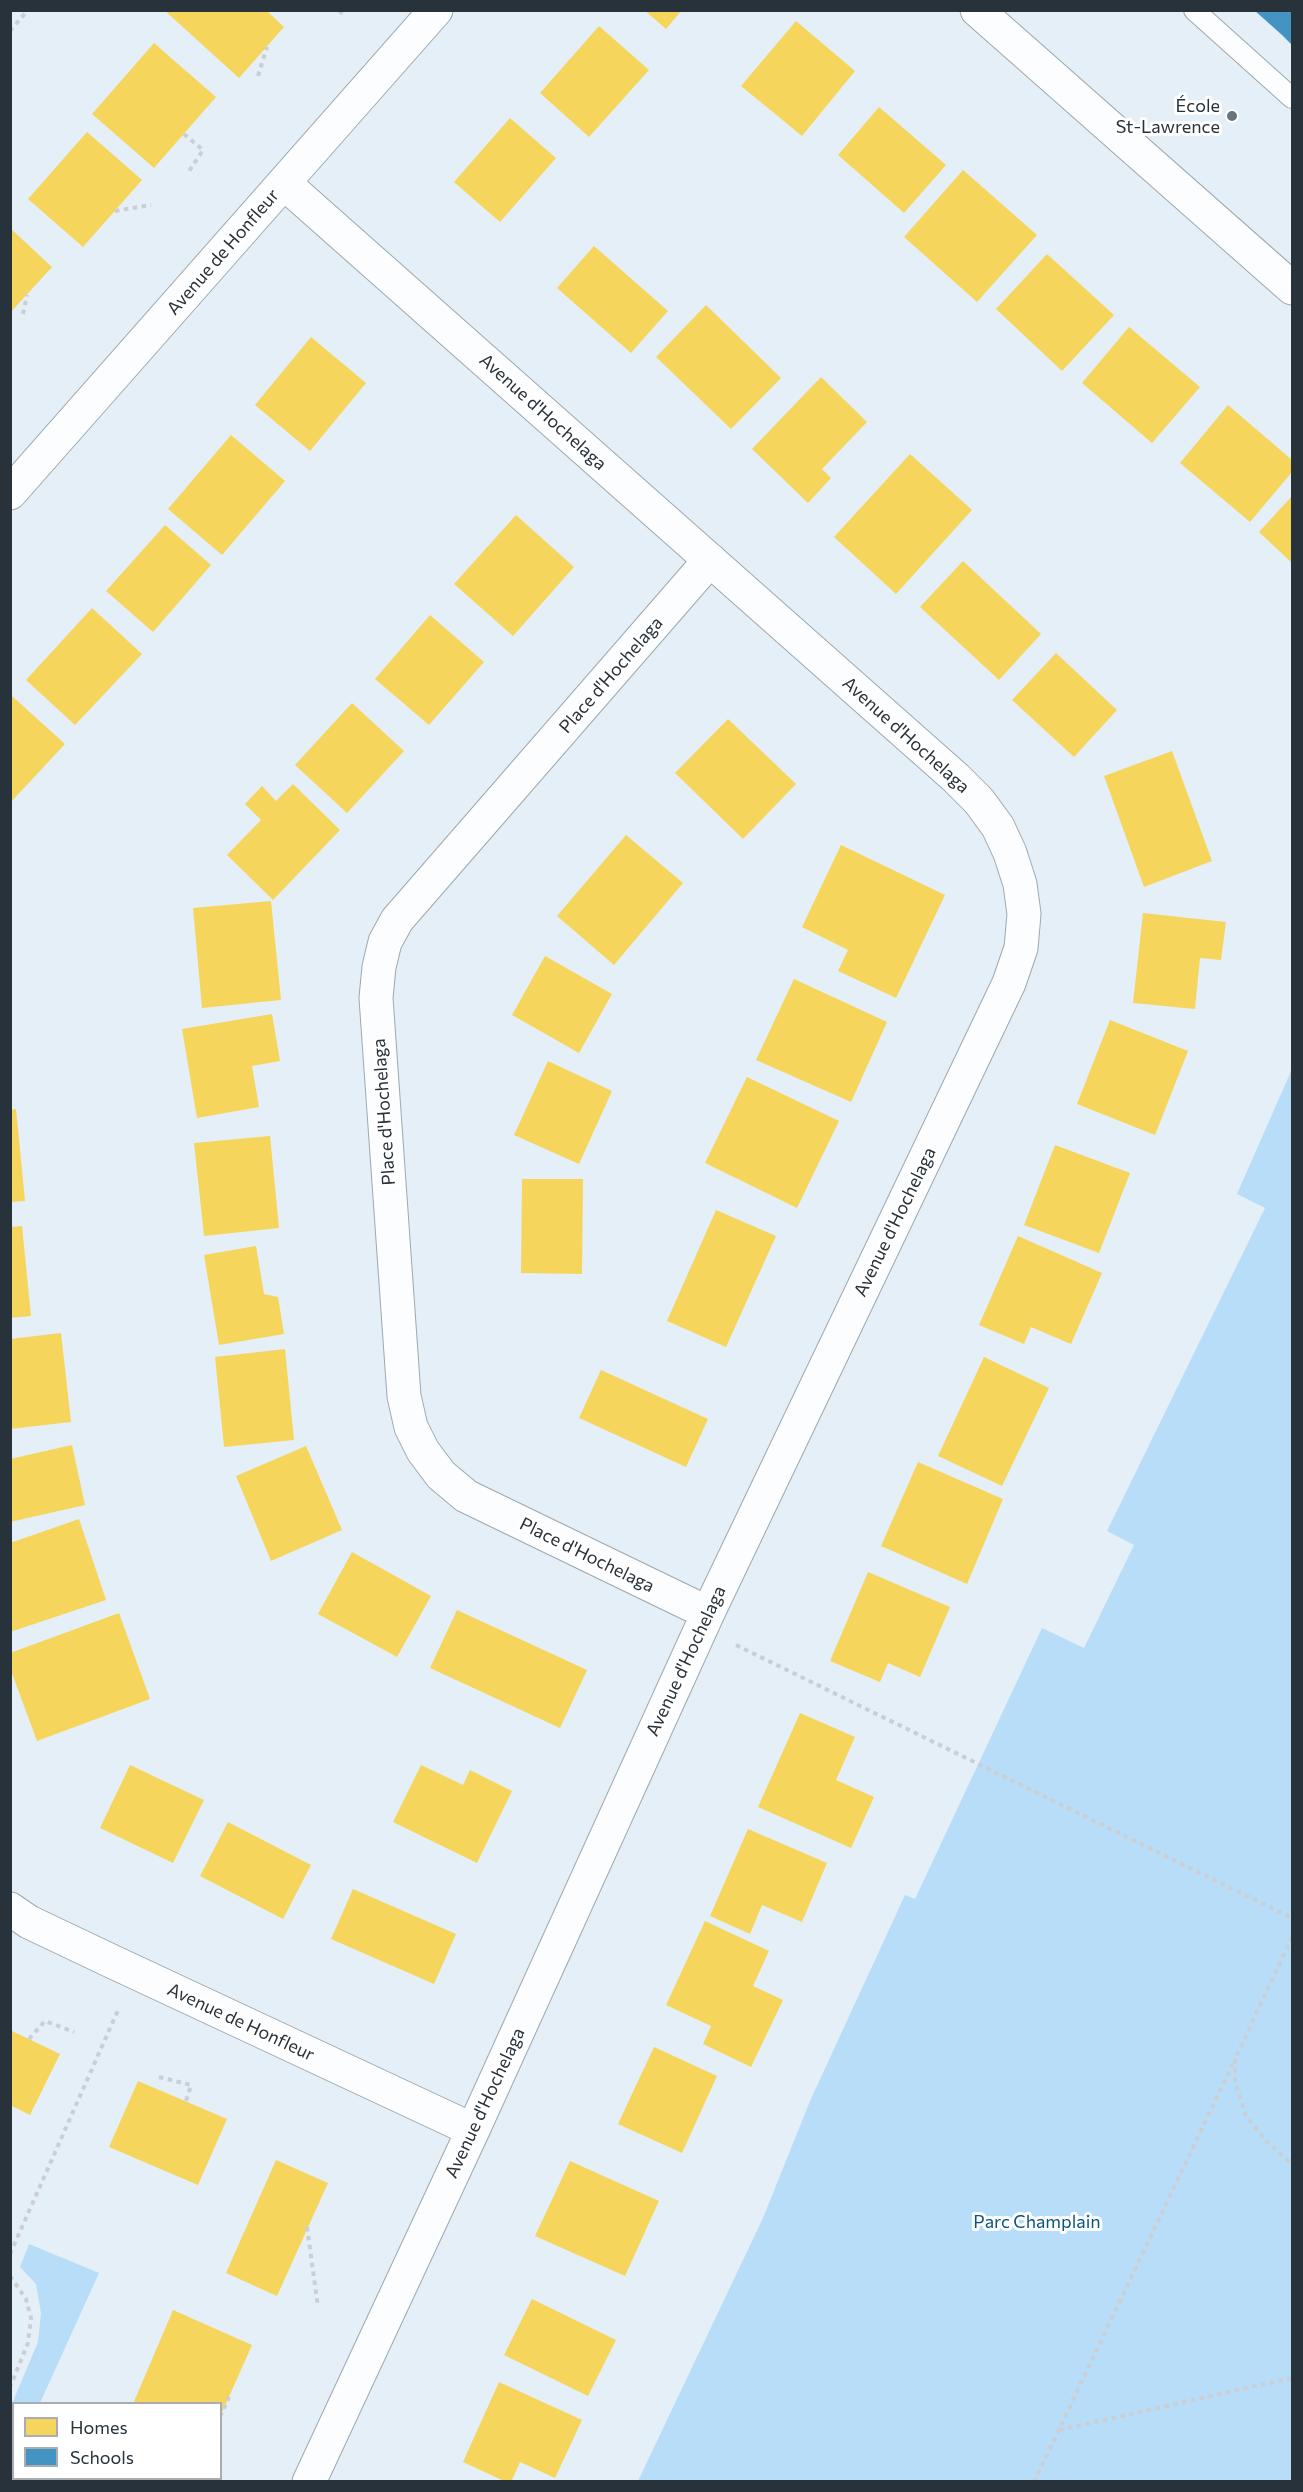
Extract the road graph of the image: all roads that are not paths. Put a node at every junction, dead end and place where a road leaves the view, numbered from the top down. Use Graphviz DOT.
graph roads {
  1 [pos="436,10"];
  2 [pos="1194,10"];
  3 [pos="982,12"];
  4 [pos="1293,98"];
  5 [pos="284,183"];
  6 [pos="1293,288"];
  7 [pos="10,493"];
  8 [pos="710,560"];
  9 [pos="708,1613"];
  10 [pos="10,1909"];
  11 [pos="473,2130"];
  12 [pos="309,2481"];
  1 -- 5 [label="street, Avenue de Honfleur"];
  2 -- 4 [label="lane"];
  3 -- 6 [label="street"];
  5 -- 7 [label="street, Avenue de Honfleur"];
  5 -- 8 [label="street, Avenue d'Hochelaga"];
  8 -- 9 [label="street, Avenue d'Hochelaga"];
  8 -- 9 [label="street, Place d'Hochelaga"];
  9 -- 11 [label="street, Avenue d'Hochelaga"];
  10 -- 11 [label="street, Avenue de Honfleur"];
  11 -- 12 [label="street, Avenue d'Hochelaga"];
}
